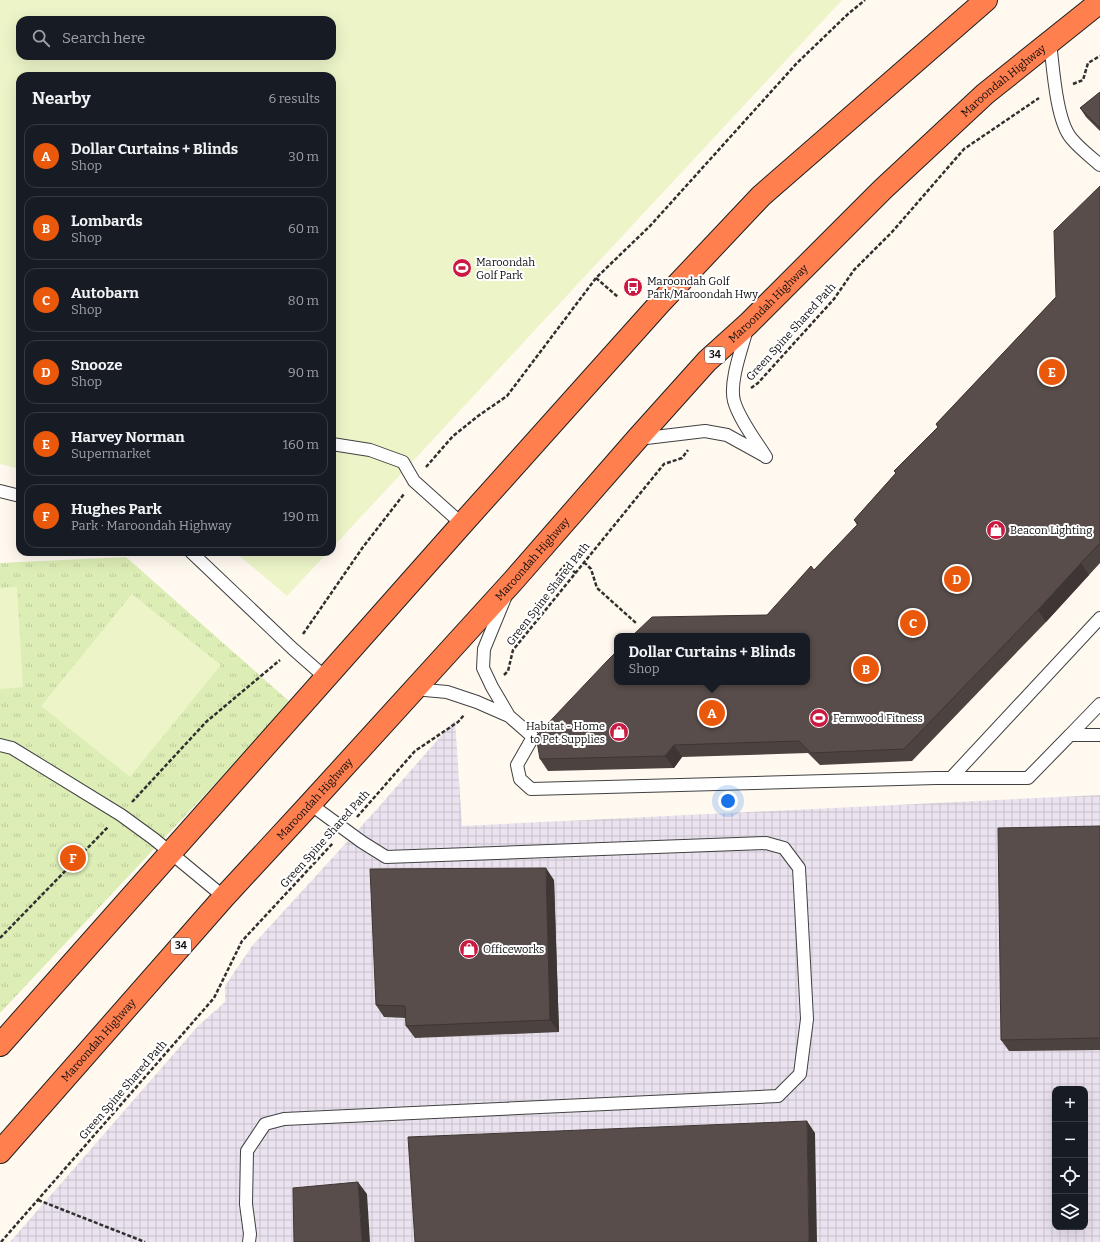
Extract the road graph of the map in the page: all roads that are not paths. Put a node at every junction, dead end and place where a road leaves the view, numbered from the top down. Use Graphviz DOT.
graph roads {
  1 [pos="986,0"];
  2 [pos="1100,2"];
  3 [pos="1050,42"];
  4 [pos="1100,166"];
  5 [pos="748,324"];
  6 [pos="637,439"];
  7 [pos="336,445"];
  8 [pos="0,491"];
  9 [pos="16,495"];
  10 [pos="462,524"];
  11 [pos="195,556"];
  12 [pos="513,581"];
  13 [pos="1100,618"];
  14 [pos="326,678"];
  15 [pos="414,689"];
  16 [pos="1100,704"];
  17 [pos="509,716"];
  18 [pos="1070,735"];
  19 [pos="1100,735"];
  20 [pos="0,745"];
  21 [pos="951,778"];
  22 [pos="310,804"];
  23 [pos="171,853"];
  24 [pos="224,897"];
  25 [pos="0,1045"];
  26 [pos="0,1152"];
  27 [pos="248,1242"];
  1 -- 10 [label="highway"];
  2 -- 3 [label="highway, Maroondah Highway / 34"];
  3 -- 4 [label="lane"];
  3 -- 5 [label="highway, Maroondah Highway / 34"];
  5 -- 6 [label="highway, Maroondah Highway / 34"];
  5 -- 6 [label="lane"];
  6 -- 12 [label="highway, Maroondah Highway / 34"];
  7 -- 10 [label="lane"];
  8 -- 9 [label="lane"];
  10 -- 14 [label="highway"];
  11 -- 14 [label="lane"];
  12 -- 15 [label="highway, Maroondah Highway / 34"];
  12 -- 17 [label="lane"];
  13 -- 21 [label="lane"];
  14 -- 23 [label="highway"];
  15 -- 17 [label="lane"];
  15 -- 22 [label="highway, Maroondah Highway / 34"];
  16 -- 18 [label="lane"];
  17 -- 21 [label="lane"];
  18 -- 19 [label="lane"];
  18 -- 21 [label="lane"];
  20 -- 23 [label="lane"];
  22 -- 24 [label="highway, Maroondah Highway / 34"];
  22 -- 27 [label="lane"];
  23 -- 24 [label="lane"];
  23 -- 25 [label="highway"];
  24 -- 26 [label="highway, Maroondah Highway / 34"];
}
